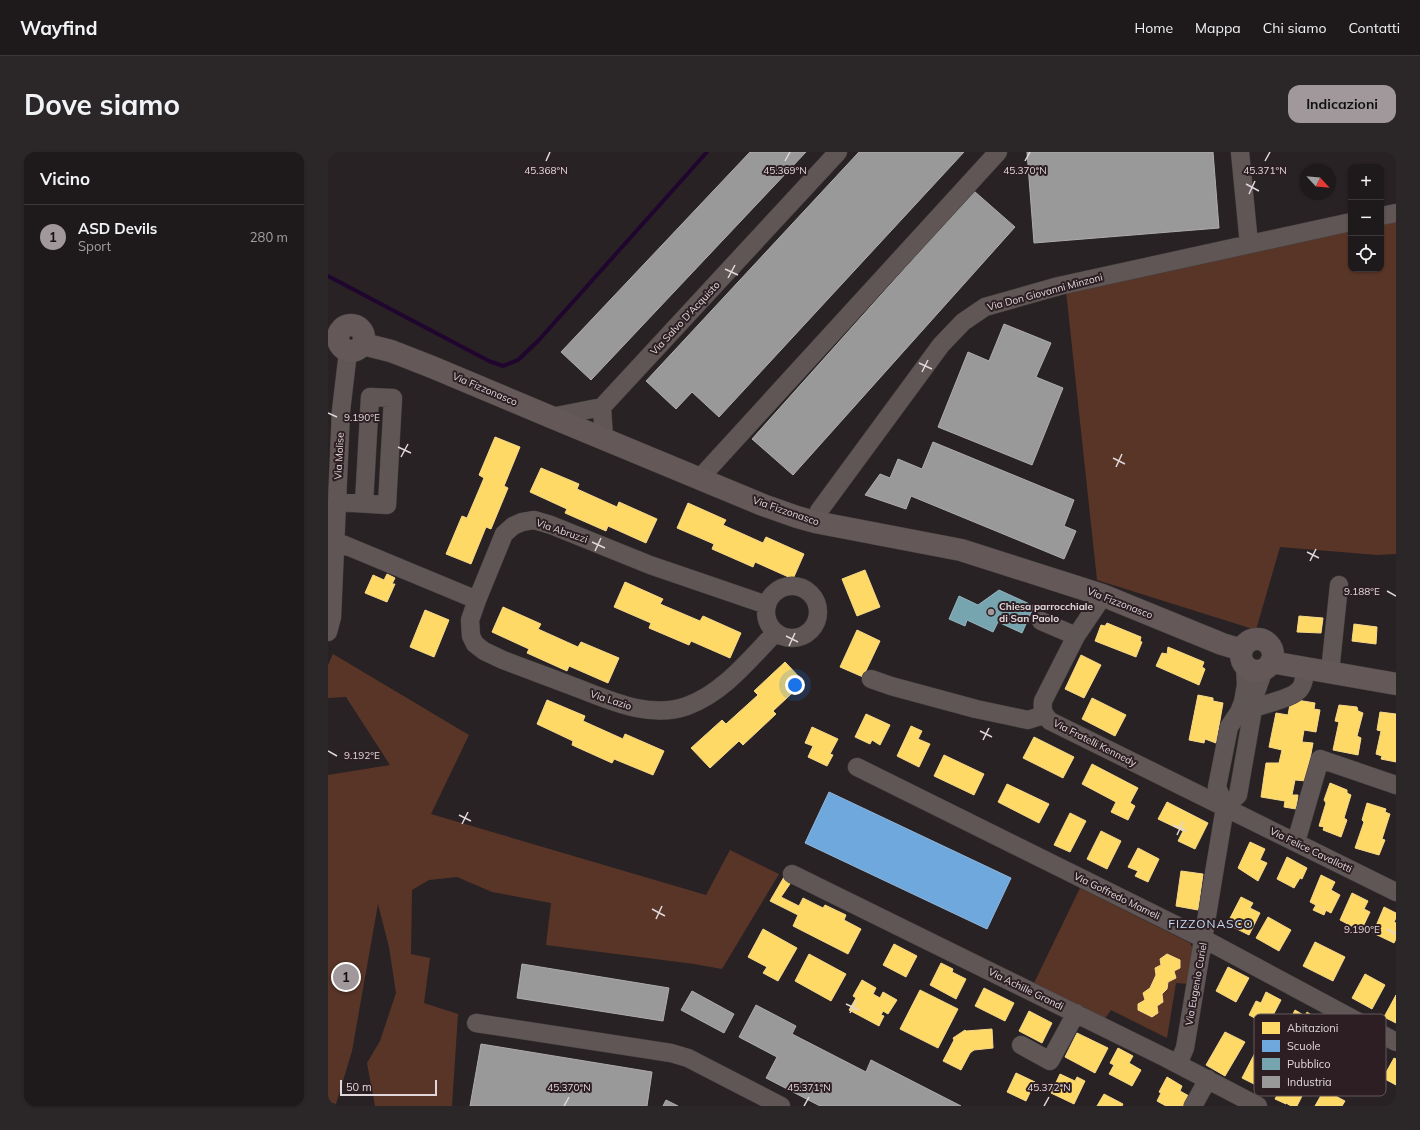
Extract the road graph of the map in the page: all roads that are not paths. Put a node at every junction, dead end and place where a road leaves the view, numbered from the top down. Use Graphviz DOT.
graph roads {
  1 [pos="838,152"];
  2 [pos="998,152"];
  3 [pos="1240,152"];
  4 [pos="1396,213"];
  5 [pos="1384,215"];
  6 [pos="1348,223"];
  7 [pos="1249,244"];
  8 [pos="334,327"];
  9 [pos="355,348"];
  10 [pos="602,407"];
  11 [pos="335,409"];
  12 [pos="369,412"];
  13 [pos="551,417"];
  14 [pos="604,439"];
  15 [pos="700,478"];
  16 [pos="337,502"];
  17 [pos="364,503"];
  18 [pos="815,522"];
  19 [pos="331,540"];
  20 [pos="1339,585"];
  21 [pos="1102,595"];
  22 [pos="477,600"];
  23 [pos="766,604"];
  24 [pos="1041,621"];
  25 [pos="328,632"];
  26 [pos="775,633"];
  27 [pos="1076,636"];
  28 [pos="1255,661"];
  29 [pos="1305,668"];
  30 [pos="1330,672"];
  31 [pos="871,679"];
  32 [pos="1396,684"];
  33 [pos="1253,708"];
  34 [pos="1044,715"];
  35 [pos="857,767"];
  36 [pos="1396,785"];
  37 [pos="1225,807"];
  38 [pos="1296,842"];
  39 [pos="792,874"];
  40 [pos="1396,892"];
  41 [pos="1204,939"];
  42 [pos="1076,1013"];
  43 [pos="1344,1014"];
  44 [pos="476,1024"];
  45 [pos="1386,1037"];
  46 [pos="1396,1042"];
  47 [pos="1021,1045"];
  48 [pos="1178,1064"];
  49 [pos="1208,1080"];
  50 [pos="780,1106"];
  51 [pos="1193,1106"];
  52 [pos="1258,1106"];
  1 -- 10 [label="street, Via Salvo D'Acquisto"];
  2 -- 15 [label="street"];
  3 -- 7 [label="street"];
  4 -- 5 [label="street"];
  6 -- 7 [label="street, Via Don Giovanni Minzoni"];
  7 -- 18 [label="street, Via Don Giovanni Minzoni"];
  8 -- 9 [label="main road"];
  9 -- 11 [label="street, Via Molise"];
  9 -- 13 [label="main road, Via Fizzonasco"];
  10 -- 13 [label="street"];
  10 -- 14 [label="street"];
  11 -- 12 [label="street"];
  11 -- 16 [label="street, Via Molise"];
  12 -- 17 [label="street"];
  12 -- 17 [label="street"];
  13 -- 14 [label="main road, Via Fizzonasco"];
  14 -- 15 [label="main road, Via Fizzonasco"];
  15 -- 18 [label="main road, Via Fizzonasco"];
  16 -- 17 [label="street"];
  16 -- 19 [label="street, Via Molise"];
  18 -- 21 [label="main road, Via Fizzonasco"];
  19 -- 22 [label="street"];
  19 -- 25 [label="street, Via Molise"];
  20 -- 30 [label="street"];
  21 -- 27 [label="street, Via Fratelli Kennedy"];
  21 -- 28 [label="main road, Via Fizzonasco"];
  22 -- 23 [label="street, Via Abruzzi"];
  22 -- 26 [label="street, Via Lazio"];
  23 -- 26 [label="street"];
  23 -- 26 [label="street"];
  24 -- 27 [label="street"];
  27 -- 34 [label="street, Via Fratelli Kennedy"];
  28 -- 29 [label="main road, Via Fizzonasco"];
  28 -- 33 [label="street"];
  28 -- 37 [label="street"];
  29 -- 30 [label="main road, Via Fizzonasco"];
  29 -- 33 [label="street"];
  30 -- 32 [label="main road, Via Fizzonasco"];
  31 -- 34 [label="street"];
  33 -- 37 [label="street"];
  34 -- 37 [label="street, Via Fratelli Kennedy"];
  35 -- 41 [label="street, Via Goffredo Mameli"];
  36 -- 38 [label="street"];
  37 -- 38 [label="street, Via Felice Cavallotti"];
  37 -- 41 [label="street, Via Eugenio Curiel"];
  38 -- 40 [label="street, Via Felice Cavallotti"];
  39 -- 42 [label="street, Via Achille Grandi"];
  41 -- 43 [label="street, Via Goffredo Mameli"];
  41 -- 48 [label="street, Via Eugenio Curiel"];
  42 -- 47 [label="street"];
  42 -- 48 [label="street, Via Achille Grandi"];
  44 -- 50 [label="street"];
  45 -- 46 [label="street, Via Goffredo Mameli"];
  48 -- 49 [label="street, Via Achille Grandi"];
  49 -- 51 [label="street"];
  49 -- 52 [label="street, Via Achille Grandi"];
}
